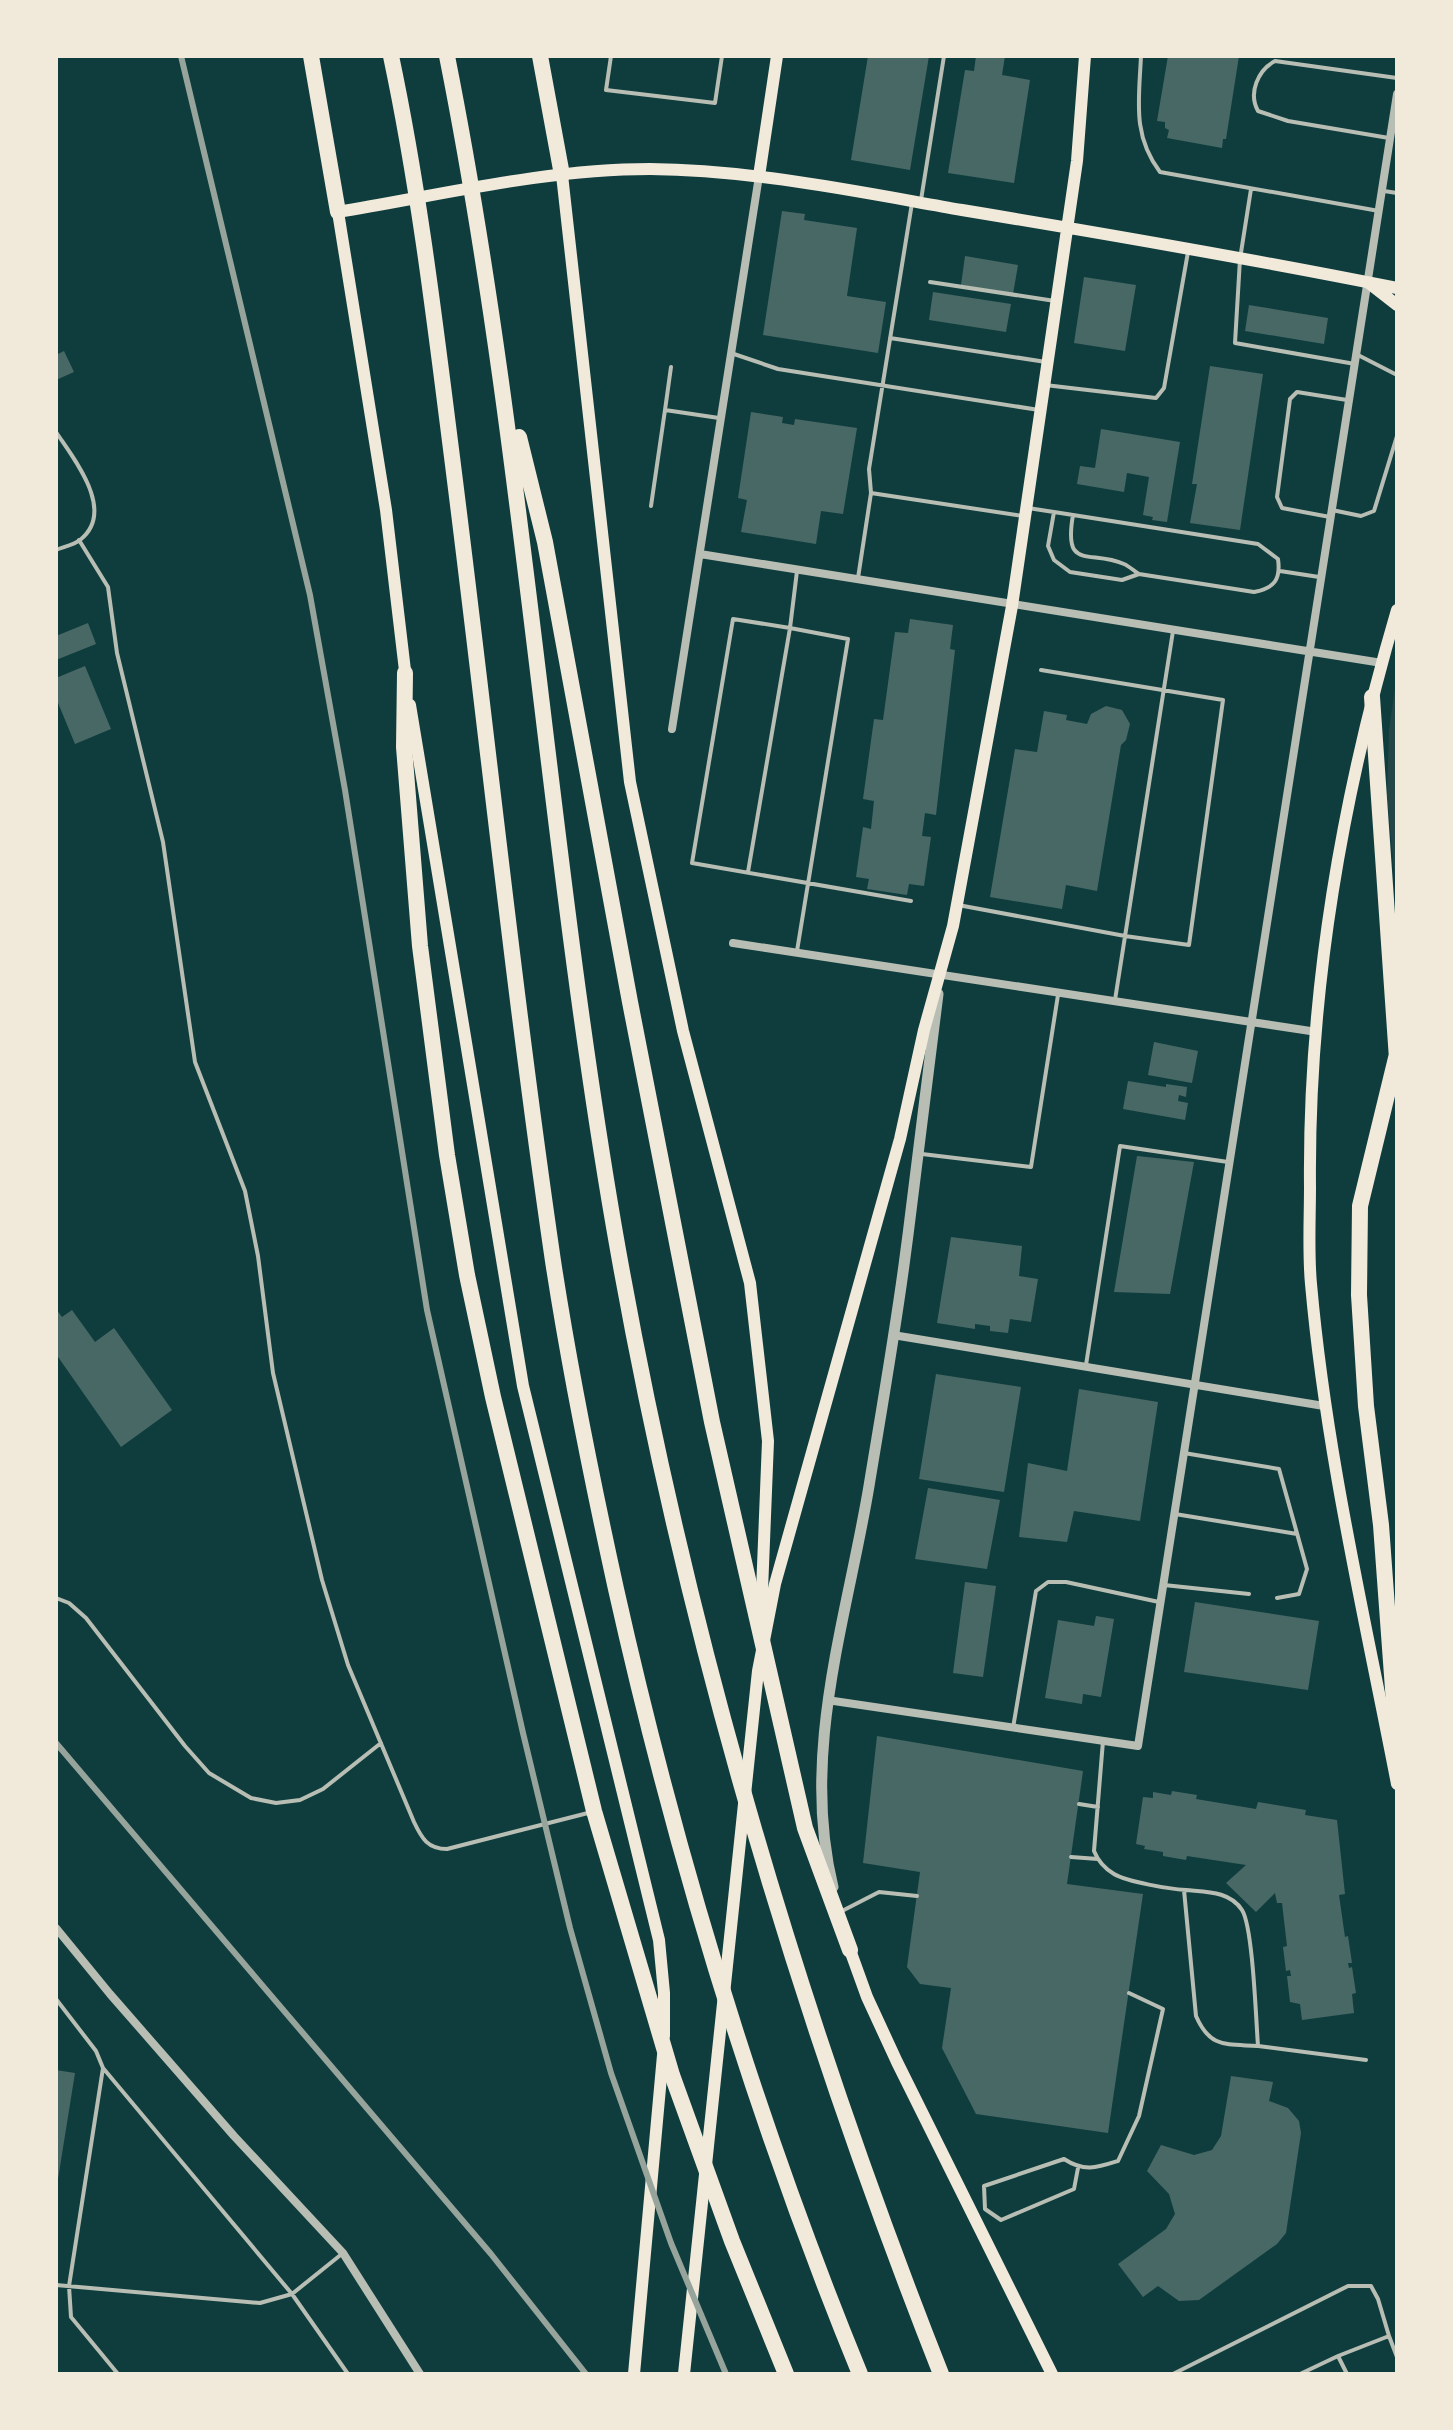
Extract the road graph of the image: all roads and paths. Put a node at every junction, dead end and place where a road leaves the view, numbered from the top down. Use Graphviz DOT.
graph roads {
  1 [pos="311,56"];
  2 [pos="391,56"];
  3 [pos="447,56"];
  4 [pos="540,56"];
  5 [pos="611,56"];
  6 [pos="722,56"];
  7 [pos="777,56"];
  8 [pos="944,56"];
  9 [pos="1085,56"];
  10 [pos="1141,56"];
  11 [pos="1397,78"];
  12 [pos="1397,94"];
  13 [pos="1396,114"];
  14 [pos="1390,138"];
  15 [pos="562,175"];
  16 [pos="759,176"];
  17 [pos="1251,189"];
  18 [pos="1382,190"];
  19 [pos="1397,193"];
  20 [pos="917,202"];
  21 [pos="1379,211"];
  22 [pos="338,212"];
  23 [pos="1068,228"];
  24 [pos="1189,249"];
  25 [pos="1240,259"];
  26 [pos="930,282"];
  27 [pos="1368,282"];
  28 [pos="1397,288"];
  29 [pos="1057,301"];
  30 [pos="1397,305"];
  31 [pos="890,338"];
  32 [pos="731,353"];
  33 [pos="1356,354"];
  34 [pos="498,355"];
  35 [pos="1048,362"];
  36 [pos="1355,364"];
  37 [pos="671,367"];
  38 [pos="1397,375"];
  39 [pos="1045,384"];
  40 [pos="883,386"];
  41 [pos="1349,401"];
  42 [pos="665,410"];
  43 [pos="1041,411"];
  44 [pos="721,418"];
  45 [pos="56,432"];
  46 [pos="1397,436"];
  47 [pos="871,493"];
  48 [pos="651,506"];
  49 [pos="1026,512"];
  50 [pos="1054,512"];
  51 [pos="1331,513"];
  52 [pos="1073,515"];
  53 [pos="79,540"];
  54 [pos="56,550"];
  55 [pos="700,554"];
  56 [pos="797,571"];
  57 [pos="1280,571"];
  58 [pos="1139,574"];
  59 [pos="1321,578"];
  60 [pos="858,580"];
  61 [pos="1012,606"];
  62 [pos="1397,610"];
  63 [pos="790,628"];
  64 [pos="1173,631"];
  65 [pos="1310,652"];
  66 [pos="1382,663"];
  67 [pos="1041,670"];
  68 [pos="405,673"];
  69 [pos="1163,691"];
  70 [pos="1372,697"];
  71 [pos="672,729"];
  72 [pos="748,872"];
  73 [pos="809,884"];
  74 [pos="911,901"];
  75 [pos="957,905"];
  76 [pos="1125,936"];
  77 [pos="733,943"];
  78 [pos="797,953"];
  79 [pos="941,975"];
  80 [pos="1058,992"];
  81 [pos="1115,1001"];
  82 [pos="1252,1022"];
  83 [pos="1317,1032"];
  84 [pos="1397,1056"];
  85 [pos="918,1153"];
  86 [pos="1230,1163"];
  87 [pos="893,1335"];
  88 [pos="1086,1367"];
  89 [pos="1195,1385"];
  90 [pos="1324,1406"];
  91 [pos="1184,1453"];
  92 [pos="1175,1514"];
  93 [pos="1297,1534"];
  94 [pos="1164,1585"];
  95 [pos="1249,1594"];
  96 [pos="56,1598"];
  97 [pos="1277,1598"];
  98 [pos="1161,1602"];
  99 [pos="758,1671"];
  100 [pos="827,1700"];
  101 [pos="1013,1728"];
  102 [pos="1103,1741"];
  103 [pos="381,1743"];
  104 [pos="1397,1744"];
  105 [pos="1397,1784"];
  106 [pos="1079,1804"];
  107 [pos="1098,1807"];
  108 [pos="594,1811"];
  109 [pos="1071,1857"];
  110 [pos="1098,1859"];
  111 [pos="1184,1890"];
  112 [pos="917,1896"];
  113 [pos="840,1912"];
  114 [pos="56,1928"];
  115 [pos="850,1950"];
  116 [pos="1129,1993"];
  117 [pos="56,1999"];
  118 [pos="1258,2046"];
  119 [pos="1366,2060"];
  120 [pos="103,2068"];
  121 [pos="1078,2168"];
  122 [pos="979,2212"];
  123 [pos="343,2253"];
  124 [pos="56,2285"];
  125 [pos="69,2286"];
  126 [pos="292,2294"];
  127 [pos="1389,2336"];
  128 [pos="1338,2356"];
  129 [pos="1397,2357"];
  130 [pos="118,2374"];
  131 [pos="348,2374"];
  132 [pos="420,2374"];
  133 [pos="634,2374"];
  134 [pos="684,2374"];
  135 [pos="786,2374"];
  136 [pos="860,2374"];
  137 [pos="941,2374"];
  138 [pos="1052,2374"];
  139 [pos="1173,2374"];
  140 [pos="1300,2374"];
  141 [pos="1347,2374"];
  1 -- 22 [label="highway"];
  2 -- 136 [label="highway"];
  3 -- 34 [label="highway"];
  4 -- 15 [label="highway"];
  5 -- 6 [label="lane"];
  7 -- 16 [label="main road"];
  8 -- 20 [label="lane"];
  9 -- 23 [label="main road"];
  10 -- 17 [label="lane"];
  11 -- 14 [label="lane"];
  12 -- 13 [label="street"];
  13 -- 14 [label="street"];
  14 -- 18 [label="street"];
  15 -- 16 [label="main road"];
  15 -- 22 [label="main road"];
  15 -- 99 [label="main road"];
  16 -- 20 [label="main road"];
  16 -- 32 [label="street"];
  17 -- 21 [label="lane"];
  17 -- 25 [label="lane"];
  18 -- 19 [label="lane"];
  18 -- 21 [label="street"];
  20 -- 23 [label="main road"];
  20 -- 31 [label="lane"];
  21 -- 27 [label="street"];
  22 -- 68 [label="main road"];
  23 -- 24 [label="main road"];
  23 -- 29 [label="main road"];
  24 -- 25 [label="main road"];
  24 -- 39 [label="lane"];
  25 -- 27 [label="main road"];
  25 -- 36 [label="lane"];
  26 -- 29 [label="lane"];
  27 -- 28 [label="main road"];
  27 -- 30 [label="main road"];
  27 -- 33 [label="street"];
  29 -- 35 [label="main road"];
  31 -- 35 [label="lane"];
  31 -- 40 [label="lane"];
  32 -- 40 [label="lane"];
  32 -- 44 [label="street"];
  33 -- 36 [label="street"];
  33 -- 38 [label="lane"];
  34 -- 115 [label="highway"];
  34 -- 137 [label="highway"];
  35 -- 39 [label="main road"];
  36 -- 41 [label="street"];
  37 -- 42 [label="lane"];
  39 -- 43 [label="main road"];
  40 -- 43 [label="lane"];
  40 -- 47 [label="lane"];
  41 -- 51 [label="street"];
  41 -- 51 [label="lane"];
  42 -- 44 [label="lane"];
  42 -- 48 [label="lane"];
  43 -- 49 [label="main road"];
  44 -- 55 [label="street"];
  45 -- 53 [label="lane"];
  46 -- 51 [label="lane"];
  47 -- 49 [label="lane"];
  47 -- 60 [label="lane"];
  49 -- 50 [label="lane"];
  49 -- 61 [label="main road"];
  50 -- 52 [label="lane"];
  50 -- 58 [label="lane"];
  51 -- 59 [label="street"];
  52 -- 57 [label="lane"];
  52 -- 58 [label="lane"];
  53 -- 54 [label="lane"];
  53 -- 103 [label="lane"];
  55 -- 56 [label="street"];
  55 -- 71 [label="street"];
  56 -- 60 [label="street"];
  56 -- 63 [label="lane"];
  57 -- 58 [label="lane"];
  57 -- 59 [label="lane"];
  59 -- 65 [label="street"];
  60 -- 61 [label="street"];
  61 -- 64 [label="street"];
  61 -- 75 [label="main road"];
  62 -- 66 [label="main road"];
  63 -- 72 [label="lane"];
  63 -- 72 [label="lane"];
  63 -- 73 [label="lane"];
  64 -- 65 [label="street"];
  64 -- 69 [label="lane"];
  65 -- 66 [label="street"];
  65 -- 82 [label="street"];
  66 -- 70 [label="main road"];
  67 -- 69 [label="lane"];
  68 -- 108 [label="highway"];
  68 -- 133 [label="main road"];
  69 -- 76 [label="lane"];
  69 -- 76 [label="lane"];
  70 -- 83 [label="main road"];
  70 -- 84 [label="highway"];
  72 -- 73 [label="lane"];
  73 -- 74 [label="lane"];
  73 -- 78 [label="lane"];
  75 -- 76 [label="lane"];
  75 -- 79 [label="main road"];
  76 -- 81 [label="lane"];
  77 -- 78 [label="street"];
  78 -- 79 [label="street"];
  79 -- 80 [label="street"];
  79 -- 85 [label="street"];
  79 -- 99 [label="main road"];
  80 -- 81 [label="street"];
  80 -- 85 [label="lane"];
  81 -- 82 [label="street"];
  82 -- 83 [label="street"];
  82 -- 86 [label="street"];
  83 -- 90 [label="main road"];
  84 -- 104 [label="highway"];
  85 -- 87 [label="street"];
  86 -- 88 [label="lane"];
  86 -- 89 [label="street"];
  87 -- 88 [label="street"];
  87 -- 100 [label="street"];
  88 -- 89 [label="street"];
  89 -- 90 [label="street"];
  89 -- 91 [label="street"];
  90 -- 105 [label="main road"];
  91 -- 92 [label="street"];
  91 -- 93 [label="lane"];
  92 -- 93 [label="lane"];
  92 -- 94 [label="street"];
  93 -- 97 [label="lane"];
  94 -- 95 [label="lane"];
  94 -- 98 [label="street"];
  96 -- 103 [label="lane"];
  98 -- 101 [label="lane"];
  98 -- 102 [label="street"];
  99 -- 134 [label="main road"];
  100 -- 101 [label="street"];
  100 -- 113 [label="street"];
  101 -- 102 [label="street"];
  102 -- 107 [label="lane"];
  103 -- 108 [label="lane"];
  106 -- 107 [label="lane"];
  107 -- 110 [label="lane"];
  108 -- 135 [label="highway"];
  109 -- 110 [label="lane"];
  110 -- 111 [label="lane"];
  111 -- 118 [label="lane"];
  111 -- 118 [label="lane"];
  112 -- 113 [label="lane"];
  113 -- 115 [label="street"];
  114 -- 123 [label="street"];
  115 -- 122 [label="main road"];
  116 -- 121 [label="lane"];
  117 -- 120 [label="lane"];
  118 -- 119 [label="lane"];
  120 -- 125 [label="lane"];
  120 -- 126 [label="lane"];
  121 -- 122 [label="lane"];
  121 -- 122 [label="lane"];
  122 -- 138 [label="main road"];
  123 -- 126 [label="lane"];
  123 -- 132 [label="street"];
  124 -- 125 [label="lane"];
  125 -- 126 [label="lane"];
  125 -- 130 [label="lane"];
  126 -- 131 [label="lane"];
  127 -- 128 [label="lane"];
  127 -- 129 [label="lane"];
  127 -- 139 [label="lane"];
  128 -- 140 [label="lane"];
  128 -- 141 [label="lane"];
}
